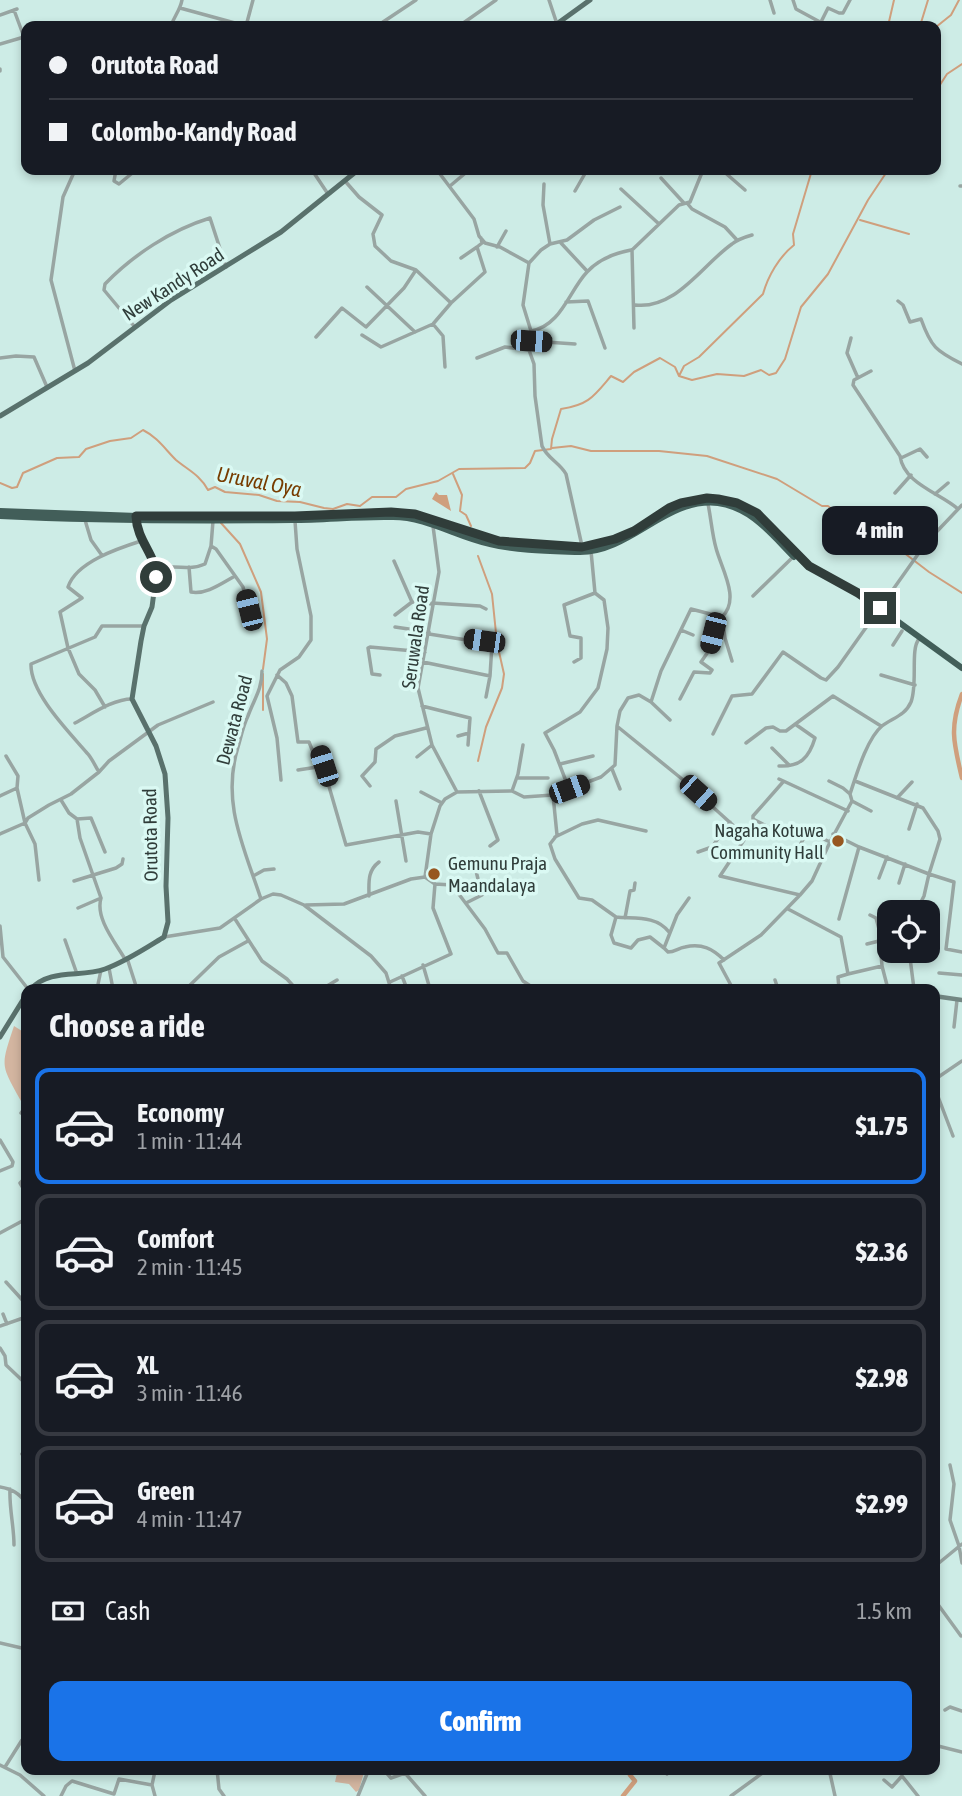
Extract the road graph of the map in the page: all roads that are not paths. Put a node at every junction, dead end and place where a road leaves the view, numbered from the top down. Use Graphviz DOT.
graph roads {
  1 [pos="182,0"];
  2 [pos="253,0"];
  3 [pos="416,0"];
  4 [pos="496,0"];
  5 [pos="548,0"];
  6 [pos="770,0"];
  7 [pos="793,0"];
  8 [pos="850,0"];
  9 [pos="586,1"];
  10 [pos="180,8"];
  11 [pos="774,13"];
  12 [pos="0,15"];
  13 [pos="174,21"];
  14 [pos="228,21"];
  15 [pos="247,21"];
  16 [pos="384,21"];
  17 [pos="466,21"];
  18 [pos="554,21"];
  19 [pos="560,21"];
  20 [pos="815,21"];
  21 [pos="822,21"];
  22 [pos="21,26"];
  23 [pos="21,38"];
  24 [pos="0,44"];
  25 [pos="73,175"];
  26 [pos="115,175"];
  27 [pos="130,175"];
  28 [pos="315,175"];
  29 [pos="352,175"];
  30 [pos="441,175"];
  31 [pos="463,175"];
  32 [pos="584,175"];
  33 [pos="701,175"];
  34 [pos="728,175"];
  35 [pos="661,178"];
  36 [pos="345,181"];
  37 [pos="544,184"];
  38 [pos="450,186"];
  39 [pos="621,189"];
  40 [pos="745,190"];
  41 [pos="575,191"];
  42 [pos="328,194"];
  43 [pos="685,203"];
  44 [pos="620,207"];
  45 [pos="659,223"];
  46 [pos="506,231"];
  47 [pos="752,235"];
  48 [pos="481,238"];
  49 [pos="737,240"];
  50 [pos="561,243"];
  51 [pos="550,244"];
  52 [pos="477,247"];
  53 [pos="497,247"];
  54 [pos="632,250"];
  55 [pos="461,258"];
  56 [pos="529,263"];
  57 [pos="226,267"];
  58 [pos="416,270"];
  59 [pos="587,271"];
  60 [pos="367,287"];
  61 [pos="898,301"];
  62 [pos="566,302"];
  63 [pos="451,303"];
  64 [pos="387,304"];
  65 [pos="635,305"];
  66 [pos="433,324"];
  67 [pos="134,326"];
  68 [pos="634,328"];
  69 [pos="531,331"];
  70 [pos="415,332"];
  71 [pos="362,335"];
  72 [pos="316,337"];
  73 [pos="851,338"];
  74 [pos="531,341"];
  75 [pos="575,344"];
  76 [pos="606,348"];
  77 [pos="529,350"];
  78 [pos="0,358"];
  79 [pos="477,358"];
  80 [pos="962,363"];
  81 [pos="445,367"];
  82 [pos="75,370"];
  83 [pos="871,371"];
  84 [pos="858,378"];
  85 [pos="47,387"];
  86 [pos="0,416"];
  87 [pos="927,457"];
  88 [pos="901,458"];
  89 [pos="911,475"];
  90 [pos="948,483"];
  91 [pos="895,493"];
  92 [pos="935,494"];
  93 [pos="707,500"];
  94 [pos="961,508"];
  95 [pos="0,511"];
  96 [pos="0,516"];
  97 [pos="295,518"];
  98 [pos="137,519"];
  99 [pos="85,520"];
  100 [pos="213,520"];
  101 [pos="434,523"];
  102 [pos="141,541"];
  103 [pos="211,546"];
  104 [pos="585,550"];
  105 [pos="102,554"];
  106 [pos="793,557"];
  107 [pos="394,561"];
  108 [pos="155,567"];
  109 [pos="189,567"];
  110 [pos="235,576"];
  111 [pos="595,593"];
  112 [pos="753,596"];
  113 [pos="412,602"];
  114 [pos="432,603"];
  115 [pos="486,609"];
  116 [pos="249,610"];
  117 [pos="879,610"];
  118 [pos="395,615"];
  119 [pos="720,616"];
  120 [pos="144,626"];
  121 [pos="395,627"];
  122 [pos="681,630"];
  123 [pos="902,631"];
  124 [pos="429,633"];
  125 [pos="693,635"];
  126 [pos="918,640"];
  127 [pos="893,645"];
  128 [pos="68,648"];
  129 [pos="425,652"];
  130 [pos="732,661"];
  131 [pos="423,662"];
  132 [pos="574,662"];
  133 [pos="408,670"];
  134 [pos="262,671"];
  135 [pos="962,671"];
  136 [pos="421,673"];
  137 [pos="277,675"];
  138 [pos="380,675"];
  139 [pos="490,676"];
  140 [pos="881,676"];
  141 [pos="915,685"];
  142 [pos="486,697"];
  143 [pos="132,699"];
  144 [pos="680,699"];
  145 [pos="213,702"];
  146 [pos="651,702"];
  147 [pos="422,706"];
  148 [pos="105,707"];
  149 [pos="670,720"];
  150 [pos="75,723"];
  151 [pos="795,724"];
  152 [pos="617,726"];
  153 [pos="881,726"];
  154 [pos="426,729"];
  155 [pos="149,732"];
  156 [pos="469,733"];
  157 [pos="713,734"];
  158 [pos="458,736"];
  159 [pos="746,743"];
  160 [pos="523,744"];
  161 [pos="432,745"];
  162 [pos="468,745"];
  163 [pos="772,748"];
  164 [pos="6,756"];
  165 [pos="593,756"];
  166 [pos="417,757"];
  167 [pos="559,764"];
  168 [pos="324,766"];
  169 [pos="779,766"];
  170 [pos="790,766"];
  171 [pos="612,769"];
  172 [pos="298,770"];
  173 [pos="99,772"];
  174 [pos="517,778"];
  175 [pos="548,778"];
  176 [pos="281,780"];
  177 [pos="829,781"];
  178 [pos="855,781"];
  179 [pos="912,782"];
  180 [pos="370,786"];
  181 [pos="17,788"];
  182 [pos="569,789"];
  183 [pos="620,789"];
  184 [pos="512,790"];
  185 [pos="479,791"];
  186 [pos="421,792"];
  187 [pos="457,792"];
  188 [pos="850,794"];
  189 [pos="552,795"];
  190 [pos="0,796"];
  191 [pos="897,798"];
  192 [pos="61,800"];
  193 [pos="396,801"];
  194 [pos="852,801"];
  195 [pos="442,803"];
  196 [pos="917,804"];
  197 [pos="848,811"];
  198 [pos="871,811"];
  199 [pos="77,819"];
  200 [pos="730,822"];
  201 [pos="25,823"];
  202 [pos="909,829"];
  203 [pos="646,831"];
  204 [pos="807,832"];
  205 [pos="0,834"];
  206 [pos="430,834"];
  207 [pos="833,834"];
  208 [pos="403,835"];
  209 [pos="555,837"];
  210 [pos="830,842"];
  211 [pos="489,846"];
  212 [pos="859,847"];
  213 [pos="797,849"];
  214 [pos="105,852"];
  215 [pos="698,852"];
  216 [pos="887,857"];
  217 [pos="122,859"];
  218 [pos="406,860"];
  219 [pos="379,862"];
  220 [pos="905,864"];
  221 [pos="274,869"];
  222 [pos="476,871"];
  223 [pos="929,874"];
  224 [pos="93,876"];
  225 [pos="254,877"];
  226 [pos="425,877"];
  227 [pos="878,878"];
  228 [pos="39,880"];
  229 [pos="74,881"];
  230 [pos="635,883"];
  231 [pos="899,883"];
  232 [pos="435,884"];
  233 [pos="800,895"];
  234 [pos="369,897"];
  235 [pos="101,898"];
  236 [pos="689,898"];
  237 [pos="261,899"];
  238 [pos="922,900"];
  239 [pos="466,903"];
  240 [pos="304,905"];
  241 [pos="78,908"];
  242 [pos="788,909"];
  243 [pos="870,915"];
  244 [pos="616,917"];
  245 [pos="625,918"];
  246 [pos="234,919"];
  247 [pos="839,919"];
  248 [pos="0,926"];
  249 [pos="877,926"];
  250 [pos="669,932"];
  251 [pos="164,937"];
  252 [pos="65,940"];
  253 [pos="248,940"];
  254 [pos="877,942"];
  255 [pos="867,944"];
  256 [pos="664,947"];
  257 [pos="962,952"];
  258 [pos="126,958"];
  259 [pos="724,960"];
  260 [pos="882,963"];
  261 [pos="911,963"];
  262 [pos="423,965"];
  263 [pos="882,966"];
  264 [pos="109,968"];
  265 [pos="101,970"];
  266 [pos="940,973"];
  267 [pos="77,974"];
  268 [pos="848,974"];
  269 [pos="962,975"];
  270 [pos="402,976"];
  271 [pos="337,980"];
  272 [pos="775,980"];
  273 [pos="390,982"];
  274 [pos="26,984"];
  275 [pos="37,984"];
  276 [pos="98,984"];
  277 [pos="112,984"];
  278 [pos="135,984"];
  279 [pos="191,984"];
  280 [pos="292,984"];
  281 [pos="330,984"];
  282 [pos="405,984"];
  283 [pos="429,984"];
  284 [pos="528,984"];
  285 [pos="730,984"];
  286 [pos="776,984"];
  287 [pos="839,984"];
  288 [pos="887,984"];
  289 [pos="913,984"];
  290 [pos="940,997"];
  291 [pos="960,1000"];
  292 [pos="21,1003"];
  293 [pos="954,1027"];
  294 [pos="0,1037"];
  295 [pos="962,1061"];
  296 [pos="940,1076"];
  297 [pos="940,1102"];
  298 [pos="953,1136"];
  299 [pos="0,1140"];
  300 [pos="0,1171"];
  301 [pos="21,1222"];
  302 [pos="0,1233"];
  303 [pos="6,1282"];
  304 [pos="21,1298"];
  305 [pos="3,1314"];
  306 [pos="21,1319"];
  307 [pos="7,1324"];
  308 [pos="0,1326"];
  309 [pos="0,1348"];
  310 [pos="6,1366"];
  311 [pos="0,1368"];
  312 [pos="21,1380"];
  313 [pos="950,1465"];
  314 [pos="0,1487"];
  315 [pos="10,1489"];
  316 [pos="21,1496"];
  317 [pos="14,1545"];
  318 [pos="961,1545"];
  319 [pos="940,1562"];
  320 [pos="962,1563"];
  321 [pos="940,1607"];
  322 [pos="961,1636"];
  323 [pos="0,1643"];
  324 [pos="21,1647"];
  325 [pos="945,1710"];
  326 [pos="962,1711"];
  327 [pos="21,1741"];
  328 [pos="940,1746"];
  329 [pos="962,1752"];
  330 [pos="3,1766"];
  331 [pos="154,1775"];
  332 [pos="218,1775"];
  333 [pos="367,1775"];
  334 [pos="409,1775"];
  335 [pos="761,1775"];
  336 [pos="830,1775"];
  337 [pos="884,1780"];
  338 [pos="152,1785"];
  339 [pos="98,1789"];
  340 [pos="736,1795"];
  341 [pos="44,1796"];
  342 [pos="61,1796"];
  343 [pos="97,1796"];
  344 [pos="155,1796"];
  345 [pos="224,1796"];
  346 [pos="358,1796"];
  347 [pos="425,1796"];
  348 [pos="835,1796"];
  349 [pos="918,1796"];
  1 -- 10 [label="street"];
  2 -- 15 [label="street"];
  3 -- 16 [label="street"];
  4 -- 17 [label="street"];
  5 -- 18 [label="street"];
  6 -- 11 [label="street"];
  7 -- 20 [label="street"];
  8 -- 21 [label="street"];
  9 -- 19 [label="main road"];
  10 -- 13 [label="street"];
  10 -- 14 [label="street"];
  12 -- 22 [label="street"];
  23 -- 24 [label="street"];
  25 -- 82 [label="street"];
  26 -- 27 [label="street"];
  28 -- 42 [label="street"];
  29 -- 36 [label="main road, New Kandy Road"];
  30 -- 38 [label="street"];
  31 -- 38 [label="street"];
  32 -- 41 [label="street"];
  33 -- 43 [label="street"];
  34 -- 40 [label="street"];
  35 -- 43 [label="street"];
  36 -- 42 [label="main road, New Kandy Road"];
  36 -- 58 [label="street"];
  37 -- 51 [label="street"];
  38 -- 48 [label="street"];
  39 -- 45 [label="street"];
  42 -- 57 [label="main road, New Kandy Road"];
  43 -- 45 [label="street"];
  43 -- 49 [label="street"];
  44 -- 50 [label="street"];
  45 -- 54 [label="street"];
  46 -- 53 [label="street"];
  47 -- 49 [label="street"];
  48 -- 52 [label="street"];
  48 -- 53 [label="street"];
  49 -- 65 [label="street"];
  50 -- 51 [label="street"];
  50 -- 59 [label="street"];
  51 -- 56 [label="street"];
  52 -- 55 [label="street"];
  52 -- 63 [label="street"];
  53 -- 56 [label="street"];
  54 -- 59 [label="street"];
  54 -- 65 [label="street"];
  56 -- 69 [label="street"];
  57 -- 67 [label="main road, New Kandy Road"];
  57 -- 67 [label="street"];
  58 -- 63 [label="street"];
  58 -- 64 [label="street"];
  59 -- 62 [label="street"];
  60 -- 64 [label="street"];
  61 -- 80 [label="street"];
  62 -- 69 [label="street"];
  62 -- 76 [label="street"];
  63 -- 66 [label="street"];
  64 -- 70 [label="street"];
  64 -- 72 [label="street"];
  65 -- 68 [label="street"];
  66 -- 70 [label="street"];
  66 -- 81 [label="street"];
  67 -- 82 [label="main road, New Kandy Road"];
  69 -- 74 [label="street"];
  70 -- 71 [label="street"];
  73 -- 84 [label="street"];
  74 -- 75 [label="street"];
  74 -- 77 [label="street"];
  77 -- 79 [label="street"];
  77 -- 104 [label="street"];
  78 -- 85 [label="street"];
  82 -- 85 [label="main road, New Kandy Road"];
  83 -- 84 [label="street"];
  84 -- 88 [label="street"];
  85 -- 86 [label="main road, New Kandy Road"];
  87 -- 88 [label="street"];
  88 -- 89 [label="street"];
  89 -- 91 [label="street"];
  89 -- 92 [label="street"];
  90 -- 92 [label="street"];
  92 -- 94 [label="street"];
  93 -- 104 [label="highway"];
  93 -- 106 [label="highway"];
  93 -- 117 [label="highway"];
  93 -- 119 [label="street"];
  94 -- 117 [label="street"];
  95 -- 98 [label="highway"];
  96 -- 99 [label="highway"];
  97 -- 98 [label="highway"];
  97 -- 100 [label="highway"];
  97 -- 101 [label="highway"];
  97 -- 137 [label="street"];
  98 -- 99 [label="highway"];
  98 -- 100 [label="highway"];
  98 -- 102 [label="main road"];
  99 -- 105 [label="street"];
  100 -- 103 [label="street"];
  101 -- 104 [label="highway"];
  101 -- 114 [label="street, Seruwala Road"];
  102 -- 105 [label="street"];
  102 -- 108 [label="main road"];
  103 -- 109 [label="street"];
  103 -- 110 [label="street"];
  104 -- 111 [label="street"];
  105 -- 128 [label="street"];
  106 -- 112 [label="street"];
  106 -- 117 [label="highway"];
  107 -- 113 [label="street"];
  108 -- 109 [label="street"];
  108 -- 120 [label="main road"];
  109 -- 110 [label="street"];
  110 -- 116 [label="street"];
  111 -- 132 [label="street"];
  111 -- 167 [label="street"];
  113 -- 114 [label="street"];
  113 -- 118 [label="street"];
  114 -- 115 [label="street"];
  114 -- 124 [label="street, Seruwala Road"];
  117 -- 123 [label="highway"];
  117 -- 126 [label="highway"];
  117 -- 157 [label="street"];
  119 -- 122 [label="street"];
  119 -- 130 [label="street"];
  119 -- 144 [label="street"];
  120 -- 128 [label="street"];
  120 -- 143 [label="main road"];
  121 -- 124 [label="street"];
  122 -- 125 [label="street"];
  122 -- 146 [label="street"];
  123 -- 126 [label="highway"];
  123 -- 127 [label="street"];
  124 -- 129 [label="street, Seruwala Road"];
  124 -- 139 [label="street"];
  126 -- 135 [label="highway"];
  126 -- 141 [label="street"];
  128 -- 148 [label="street"];
  128 -- 173 [label="street"];
  129 -- 131 [label="street, Seruwala Road"];
  129 -- 138 [label="street"];
  131 -- 136 [label="street, Seruwala Road"];
  131 -- 139 [label="street"];
  133 -- 136 [label="street"];
  134 -- 225 [label="street, Dewata Road"];
  136 -- 147 [label="street, Seruwala Road"];
  137 -- 168 [label="street"];
  137 -- 176 [label="street"];
  139 -- 142 [label="street"];
  140 -- 141 [label="street"];
  141 -- 153 [label="street"];
  143 -- 148 [label="street"];
  143 -- 155 [label="main road, Orutota Road"];
  145 -- 155 [label="street"];
  146 -- 149 [label="street"];
  146 -- 152 [label="street"];
  147 -- 154 [label="street, Seruwala Road"];
  147 -- 156 [label="street"];
  148 -- 150 [label="street"];
  151 -- 153 [label="street"];
  151 -- 159 [label="street"];
  151 -- 170 [label="street"];
  152 -- 171 [label="street"];
  152 -- 200 [label="street"];
  153 -- 178 [label="street"];
  154 -- 161 [label="street, Seruwala Road"];
  154 -- 180 [label="street"];
  155 -- 173 [label="street"];
  155 -- 251 [label="main road, Orutota Road"];
  156 -- 158 [label="street"];
  156 -- 162 [label="street"];
  160 -- 174 [label="street"];
  161 -- 166 [label="street"];
  161 -- 187 [label="street, Seruwala Road"];
  163 -- 170 [label="street"];
  164 -- 181 [label="street"];
  165 -- 167 [label="street"];
  167 -- 182 [label="street"];
  168 -- 172 [label="street"];
  168 -- 208 [label="street"];
  169 -- 170 [label="street"];
  171 -- 182 [label="street"];
  171 -- 183 [label="street"];
  173 -- 192 [label="street"];
  174 -- 175 [label="street"];
  174 -- 184 [label="street"];
  177 -- 188 [label="street"];
  178 -- 188 [label="street"];
  178 -- 191 [label="street"];
  179 -- 191 [label="street"];
  181 -- 190 [label="street"];
  181 -- 201 [label="street"];
  182 -- 189 [label="street"];
  184 -- 185 [label="street"];
  184 -- 189 [label="street"];
  185 -- 187 [label="street"];
  185 -- 211 [label="street"];
  186 -- 195 [label="street"];
  187 -- 195 [label="street"];
  188 -- 194 [label="street"];
  189 -- 209 [label="street"];
  191 -- 196 [label="street"];
  192 -- 199 [label="street"];
  192 -- 201 [label="street"];
  193 -- 208 [label="street"];
  194 -- 197 [label="street"];
  194 -- 198 [label="street"];
  195 -- 206 [label="street"];
  196 -- 202 [label="street"];
  196 -- 223 [label="street"];
  197 -- 204 [label="street"];
  197 -- 207 [label="street"];
  199 -- 214 [label="street"];
  199 -- 224 [label="street"];
  200 -- 215 [label="street"];
  200 -- 233 [label="street"];
  201 -- 205 [label="street"];
  201 -- 228 [label="street"];
  203 -- 209 [label="street"];
  204 -- 210 [label="street"];
  204 -- 213 [label="street"];
  206 -- 208 [label="street"];
  206 -- 226 [label="street"];
  207 -- 210 [label="street"];
  207 -- 212 [label="street"];
  208 -- 218 [label="street"];
  209 -- 244 [label="street"];
  210 -- 233 [label="street"];
  212 -- 216 [label="street"];
  212 -- 247 [label="street"];
  216 -- 220 [label="street"];
  216 -- 227 [label="street"];
  217 -- 224 [label="street"];
  219 -- 234 [label="street"];
  220 -- 223 [label="street"];
  220 -- 231 [label="street"];
  221 -- 225 [label="street"];
  222 -- 239 [label="street"];
  223 -- 238 [label="street"];
  223 -- 257 [label="street"];
  224 -- 229 [label="street"];
  224 -- 235 [label="street"];
  225 -- 237 [label="street, Dewata Road"];
  226 -- 232 [label="street"];
  226 -- 234 [label="street"];
  230 -- 245 [label="street"];
  232 -- 239 [label="street"];
  232 -- 262 [label="street"];
  233 -- 242 [label="street"];
  234 -- 240 [label="street"];
  235 -- 241 [label="street"];
  235 -- 258 [label="street"];
  236 -- 250 [label="street"];
  237 -- 240 [label="street"];
  237 -- 246 [label="street"];
  239 -- 284 [label="street"];
  240 -- 273 [label="street"];
  242 -- 259 [label="street"];
  242 -- 268 [label="street"];
  243 -- 249 [label="street"];
  244 -- 245 [label="street"];
  244 -- 256 [label="street"];
  245 -- 250 [label="street"];
  246 -- 251 [label="street"];
  246 -- 253 [label="street"];
  248 -- 274 [label="street"];
  250 -- 256 [label="street"];
  251 -- 258 [label="main road"];
  252 -- 267 [label="street"];
  253 -- 279 [label="street"];
  253 -- 280 [label="street"];
  254 -- 255 [label="street"];
  256 -- 259 [label="street"];
  258 -- 264 [label="main road"];
  258 -- 278 [label="street"];
  259 -- 285 [label="street"];
  260 -- 263 [label="street"];
  261 -- 289 [label="street"];
  262 -- 270 [label="street"];
  262 -- 283 [label="street"];
  263 -- 268 [label="street"];
  263 -- 288 [label="street"];
  264 -- 265 [label="main road"];
  264 -- 277 [label="street"];
  265 -- 267 [label="main road"];
  265 -- 276 [label="street"];
  266 -- 269 [label="street"];
  267 -- 275 [label="main road"];
  268 -- 287 [label="street"];
  270 -- 273 [label="street"];
  270 -- 282 [label="street"];
  271 -- 281 [label="street"];
  272 -- 286 [label="street"];
  290 -- 291 [label="street"];
  291 -- 293 [label="street"];
  292 -- 294 [label="main road"];
  295 -- 296 [label="street"];
  297 -- 298 [label="street"];
  299 -- 300 [label="street"];
  301 -- 302 [label="street"];
  303 -- 304 [label="street"];
  305 -- 307 [label="street"];
  306 -- 307 [label="street"];
  307 -- 308 [label="street"];
  309 -- 310 [label="street"];
  310 -- 311 [label="street"];
  310 -- 312 [label="street"];
  313 -- 318 [label="street"];
  314 -- 315 [label="street"];
  315 -- 316 [label="street"];
  315 -- 317 [label="street"];
  318 -- 319 [label="street"];
  318 -- 320 [label="street"];
  321 -- 322 [label="street"];
  323 -- 324 [label="street"];
  325 -- 326 [label="street"];
  327 -- 330 [label="street"];
  328 -- 329 [label="street"];
  330 -- 341 [label="street"];
  331 -- 338 [label="street"];
  332 -- 345 [label="street"];
  333 -- 346 [label="street"];
  334 -- 347 [label="street"];
  335 -- 340 [label="street"];
  336 -- 348 [label="street"];
  337 -- 349 [label="street"];
  338 -- 339 [label="street"];
  338 -- 344 [label="street"];
  339 -- 342 [label="street"];
  339 -- 343 [label="street"];
}
